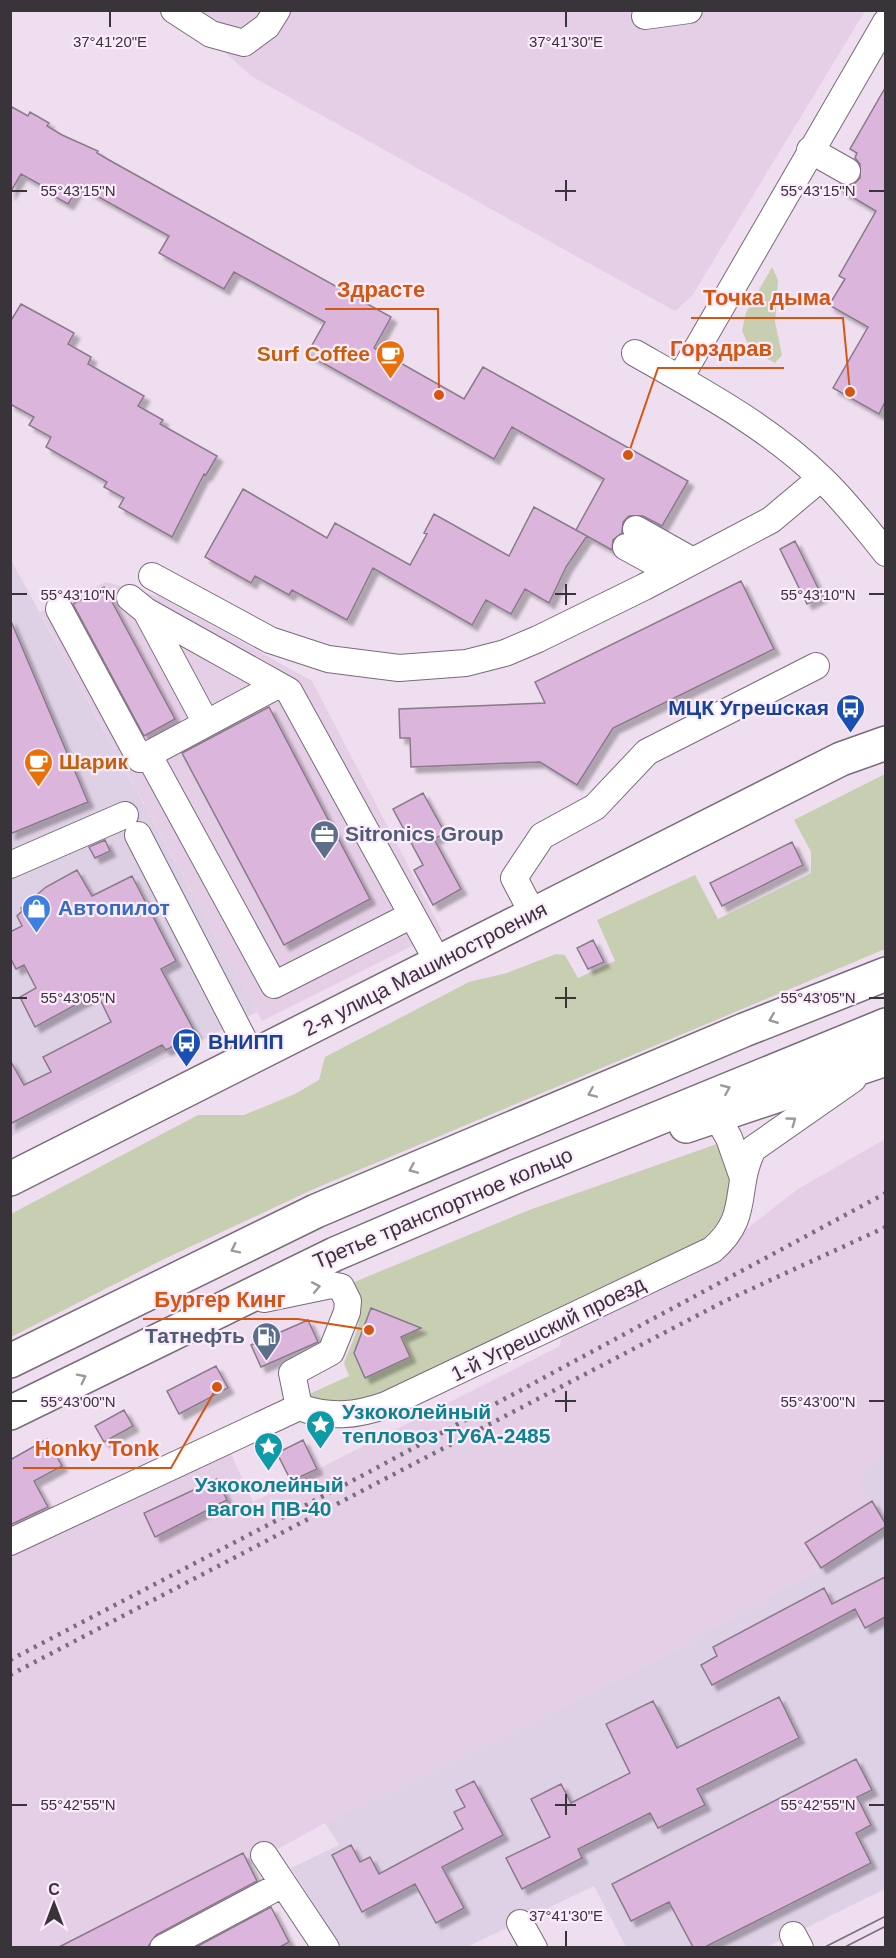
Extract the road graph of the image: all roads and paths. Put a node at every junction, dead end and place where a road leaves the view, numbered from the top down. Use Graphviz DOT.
graph roads {
  1 [pos="174,10"];
  2 [pos="277,10"];
  3 [pos="648,10"];
  4 [pos="689,10"];
  5 [pos="882,32"];
  6 [pos="810,150"];
  7 [pos="847,171"];
  8 [pos="635,354"];
  9 [pos="680,378"];
  10 [pos="821,478"];
  11 [pos="631,538"];
  12 [pos="885,553"];
  13 [pos="682,567"];
  14 [pos="152,576"];
  15 [pos="59,609"];
  16 [pos="816,666"];
  17 [pos="278,685"];
  18 [pos="206,723"];
  19 [pos="885,727"];
  20 [pos="885,743"];
  21 [pos="885,752"];
  22 [pos="148,754"];
  23 [pos="841,759"];
  24 [pos="10,865"];
  25 [pos="533,914"];
  26 [pos="412,915"];
  27 [pos="438,962"];
  28 [pos="884,974"];
  29 [pos="885,1025"];
  30 [pos="252,1056"];
  31 [pos="885,1060"];
  32 [pos="717,1117"];
  33 [pos="517,1176"];
  34 [pos="742,1178"];
  35 [pos="10,1179"];
  36 [pos="218,1309"];
  37 [pos="10,1361"];
  38 [pos="299,1407"];
  39 [pos="10,1413"];
  40 [pos="10,1542"];
  41 [pos="264,1856"];
  42 [pos="283,1884"];
  43 [pos="520,1923"];
  44 [pos="163,1947"];
  45 [pos="326,1947"];
  46 [pos="534,1947"];
  1 -- 2 [label="street"];
  3 -- 4 [label="street"];
  5 -- 6 [label="street"];
  6 -- 7 [label="street"];
  6 -- 9 [label="street"];
  8 -- 9 [label="street"];
  9 -- 10 [label="street"];
  10 -- 12 [label="street"];
  10 -- 13 [label="street"];
  11 -- 13 [label="street"];
  13 -- 14 [label="street"];
  15 -- 22 [label="street"];
  16 -- 25 [label="street"];
  17 -- 18 [label="street"];
  17 -- 18 [label="street"];
  17 -- 26 [label="street"];
  18 -- 22 [label="street"];
  19 -- 23 [label="main road, 2-я улица Машиностроения"];
  20 -- 23 [label="main road, 2-я улица Машиностроения"];
  21 -- 23 [label="main road"];
  22 -- 26 [label="street"];
  23 -- 25 [label="main road, 2-я улица Машиностроения"];
  24 -- 30 [label="street"];
  25 -- 27 [label="main road, 2-я улица Машиностроения"];
  26 -- 27 [label="street"];
  27 -- 30 [label="main road, 2-я улица Машиностроения"];
  28 -- 37 [label="main road, one-way"];
  33 -- 29 [label="main road, Третье транспортное кольцо, one-way"];
  30 -- 35 [label="main road, 2-я улица Машиностроения"];
  31 -- 32 [label="main road"];
  34 -- 31 [label="street, 1-й Угрешский проезд, one-way"];
  32 -- 33 [label="main road"];
  32 -- 34 [label="street, 1-й Угрешский проезд"];
  33 -- 36 [label="main road, Третье транспортное кольцо"];
  34 -- 38 [label="street, 1-й Угрешский проезд"];
  36 -- 38 [label="street, one-way"];
  39 -- 36 [label="main road, Третье транспортное кольцо, one-way"];
  38 -- 40 [label="street"];
  41 -- 42 [label="street"];
  42 -- 44 [label="street"];
  42 -- 45 [label="street"];
  43 -- 46 [label="street"];
}
